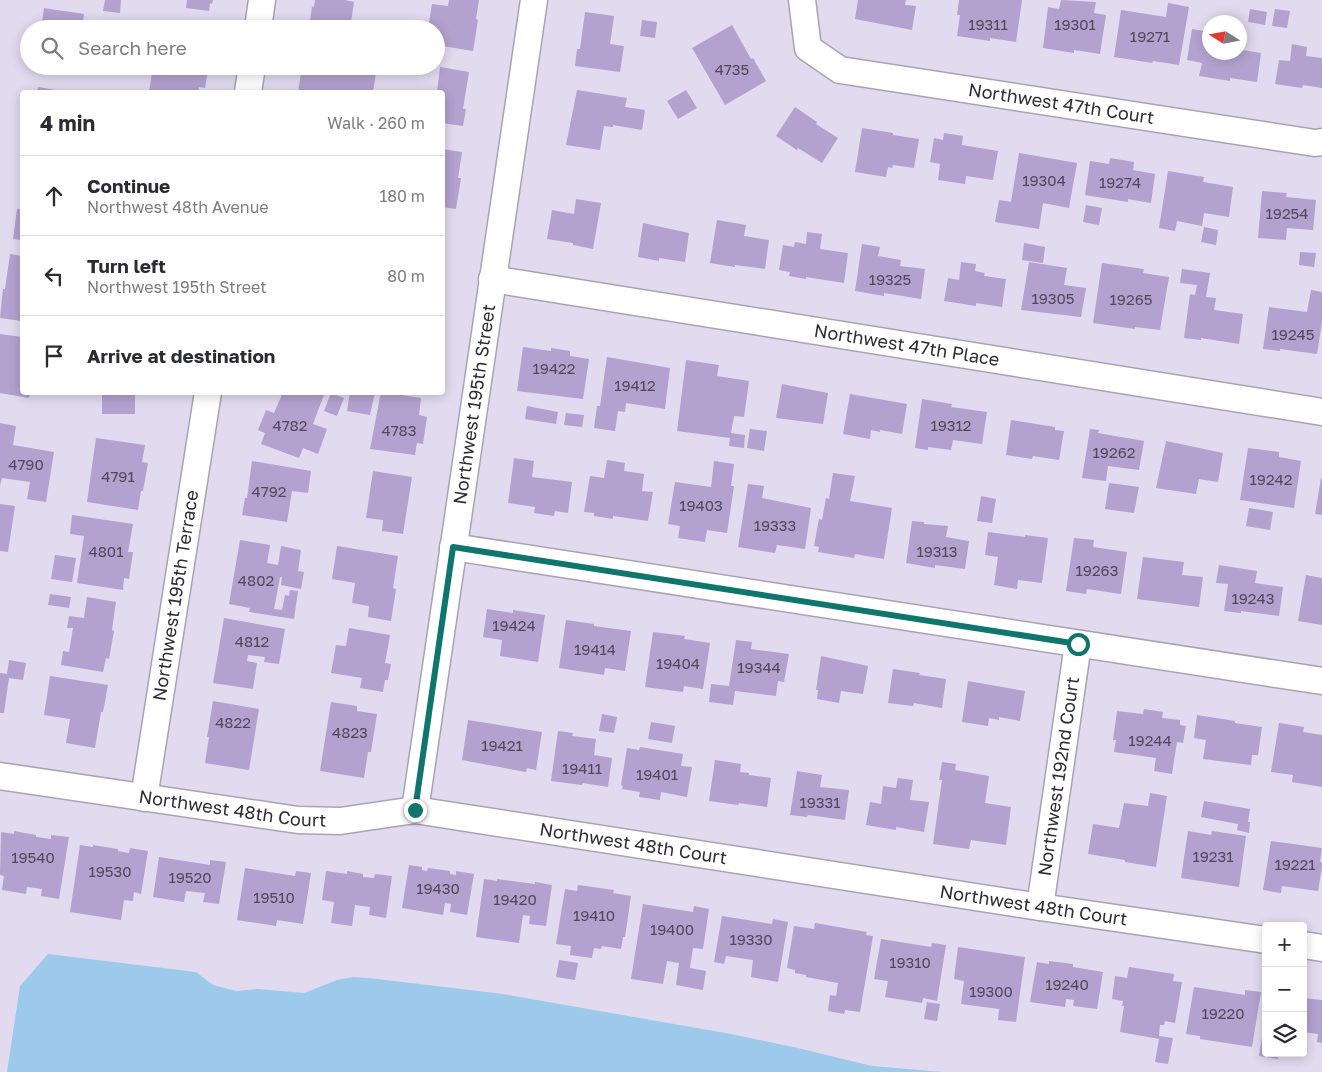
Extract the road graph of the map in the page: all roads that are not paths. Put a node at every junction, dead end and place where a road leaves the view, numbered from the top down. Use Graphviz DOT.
graph roads {
  1 [pos="262,0"];
  2 [pos="534,0"];
  3 [pos="802,0"];
  4 [pos="259,20"];
  5 [pos="251,75"];
  6 [pos="248,90"];
  7 [pos="1322,142"];
  8 [pos="492,279"];
  9 [pos="208,395"];
  10 [pos="1322,412"];
  11 [pos="453,547"];
  12 [pos="1078,644"];
  13 [pos="1322,681"];
  14 [pos="0,776"];
  15 [pos="144,798"];
  16 [pos="415,810"];
  17 [pos="1040,907"];
  18 [pos="1262,939"];
  19 [pos="1307,946"];
  20 [pos="1322,948"];
  1 -- 4 [label="street"];
  2 -- 8 [label="street, Northwest 195th Street"];
  3 -- 7 [label="street, Northwest 47th Court"];
  5 -- 6 [label="street"];
  8 -- 10 [label="street, Northwest 47th Place"];
  8 -- 11 [label="street, Northwest 195th Street"];
  9 -- 15 [label="street, Northwest 195th Terrace"];
  11 -- 12 [label="street"];
  11 -- 16 [label="street, Northwest 195th Street"];
  12 -- 13 [label="street"];
  12 -- 17 [label="street, Northwest 192nd Court"];
  14 -- 15 [label="street, Northwest 48th Court"];
  15 -- 16 [label="street, Northwest 48th Court"];
  16 -- 17 [label="street, Northwest 48th Court"];
  17 -- 18 [label="street, Northwest 48th Court"];
  19 -- 20 [label="street"];
}
